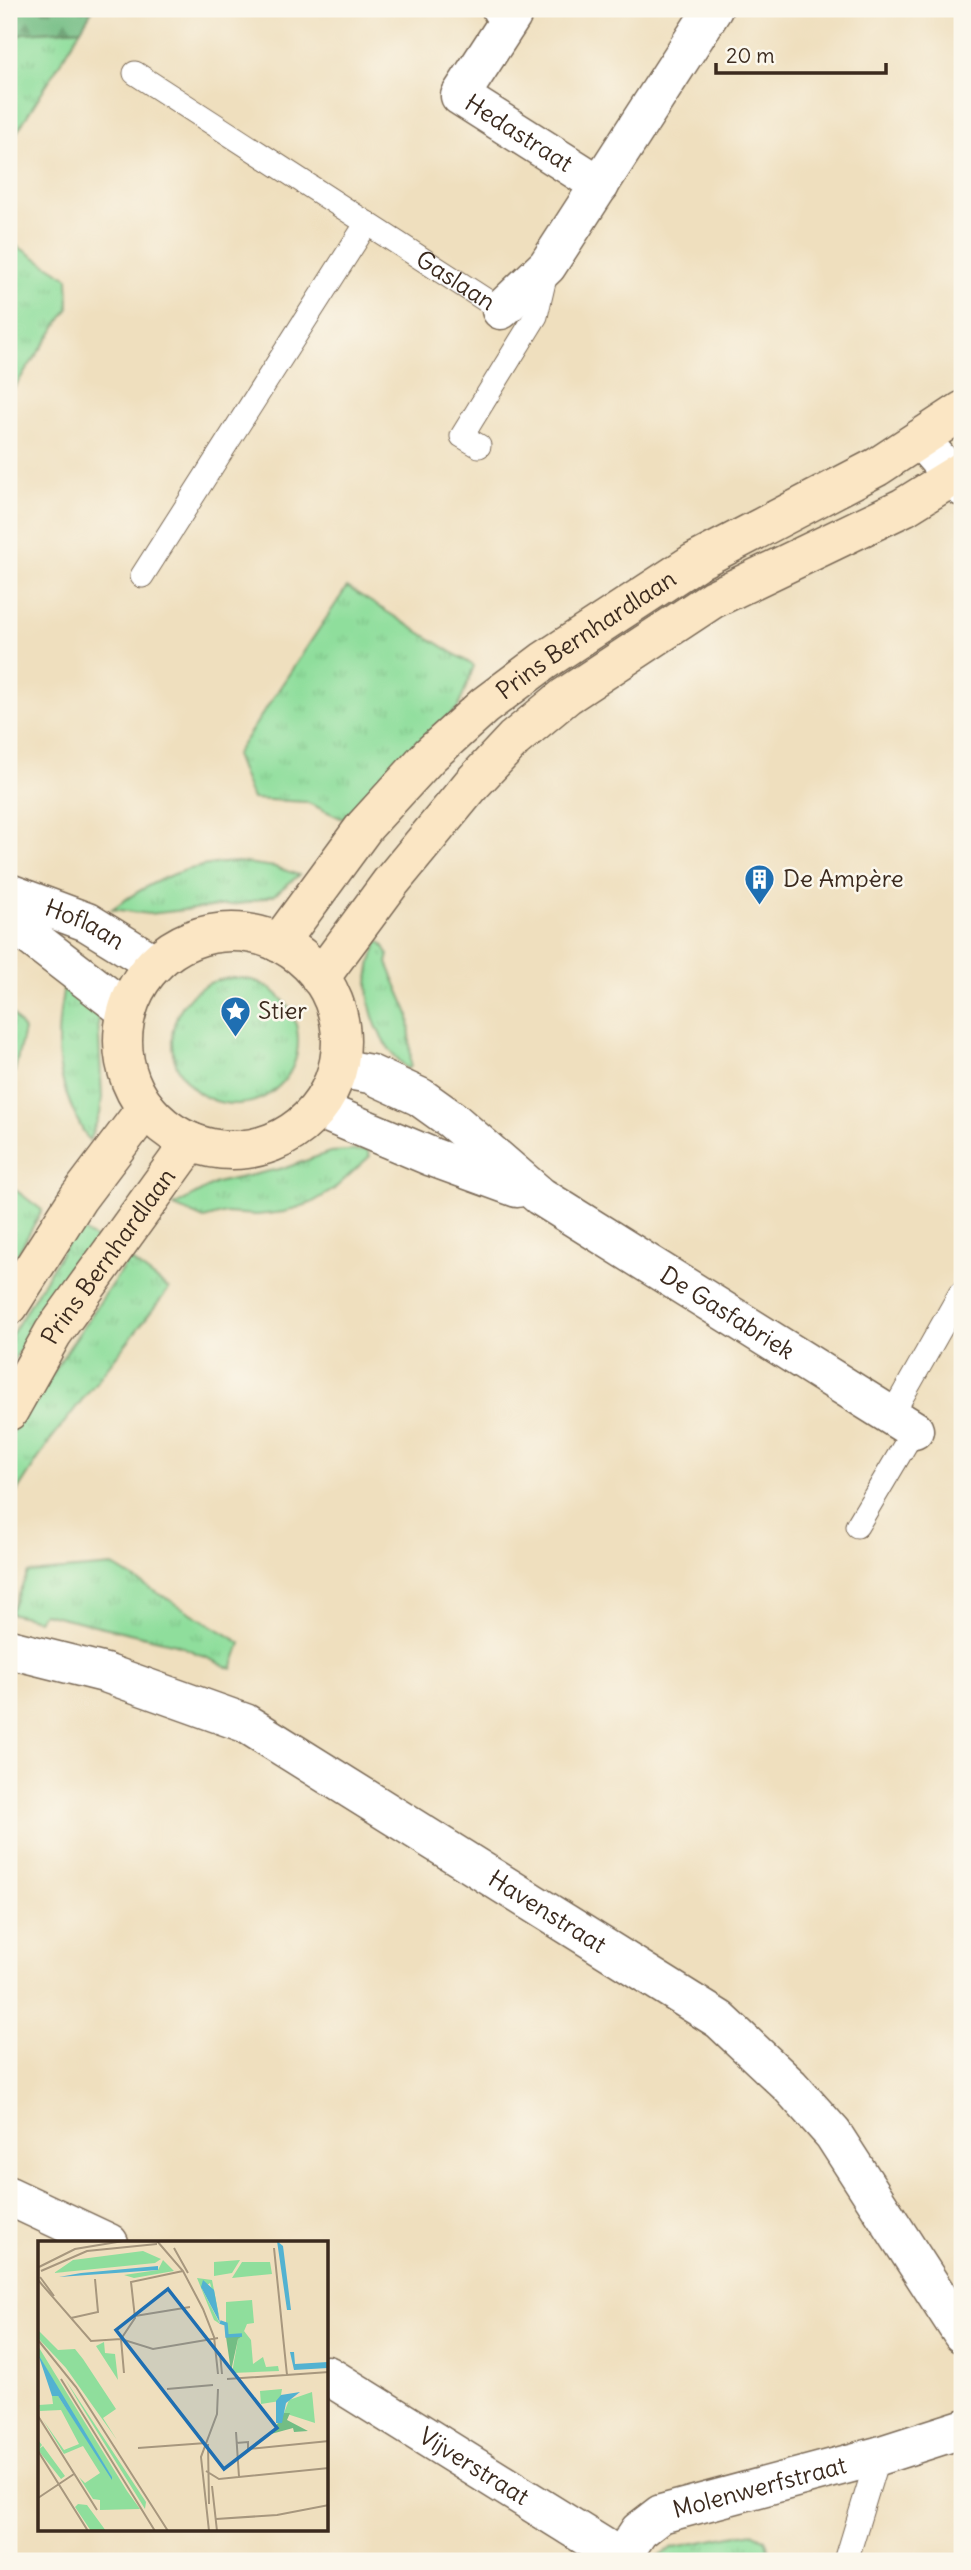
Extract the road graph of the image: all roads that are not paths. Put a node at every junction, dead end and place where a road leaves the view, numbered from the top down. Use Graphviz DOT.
graph roads {
  1 [pos="501,9"];
  2 [pos="713,9"];
  3 [pos="135,73"];
  4 [pos="600,185"];
  5 [pos="367,223"];
  6 [pos="548,266"];
  7 [pos="501,310"];
  8 [pos="962,411"];
  9 [pos="920,439"];
  10 [pos="479,446"];
  11 [pos="959,479"];
  12 [pos="142,576"];
  13 [pos="9,893"];
  14 [pos="9,920"];
  15 [pos="279,943"];
  16 [pos="155,964"];
  17 [pos="320,978"];
  18 [pos="127,1011"];
  19 [pos="338,1068"];
  20 [pos="146,1108"];
  21 [pos="318,1108"];
  22 [pos="191,1142"];
  23 [pos="540,1196"];
  24 [pos="954,1290"];
  25 [pos="9,1306"];
  26 [pos="9,1411"];
  27 [pos="894,1418"];
  28 [pos="856,1526"];
  29 [pos="9,1649"];
  30 [pos="9,2196"];
  31 [pos="105,2241"];
  32 [pos="962,2334"];
  33 [pos="329,2376"];
  34 [pos="962,2429"];
  35 [pos="878,2456"];
  36 [pos="622,2560"];
  37 [pos="846,2561"];
  1 -- 4 [label="street, Hedastraat"];
  2 -- 4 [label="street, Gaslaan"];
  3 -- 5 [label="lane, Gaslaan"];
  4 -- 6 [label="street, Gaslaan"];
  5 -- 7 [label="lane, Gaslaan"];
  5 -- 12 [label="lane"];
  6 -- 7 [label="street, Gaslaan"];
  6 -- 10 [label="lane"];
  8 -- 9 [label="main road, Prins Bernhardlaan"];
  9 -- 11 [label="street"];
  9 -- 15 [label="main road, Prins Bernhardlaan"];
  11 -- 17 [label="main road, Prins Bernhardlaan"];
  13 -- 16 [label="street, Hoflaan"];
  14 -- 18 [label="street, Hoflaan"];
  15 -- 16 [label="main road"];
  15 -- 17 [label="main road"];
  16 -- 18 [label="main road"];
  17 -- 19 [label="main road"];
  18 -- 20 [label="main road"];
  19 -- 21 [label="main road"];
  19 -- 23 [label="street, De Gasfabriek"];
  20 -- 22 [label="main road"];
  20 -- 25 [label="main road"];
  21 -- 22 [label="main road"];
  21 -- 23 [label="street, De Gasfabriek"];
  22 -- 26 [label="main road, Prins Bernhardlaan"];
  23 -- 27 [label="street, De Gasfabriek"];
  24 -- 27 [label="lane"];
  27 -- 28 [label="lane"];
  29 -- 32 [label="street, Havenstraat"];
  30 -- 31 [label="street"];
  33 -- 36 [label="street, Vijverstraat"];
  34 -- 35 [label="street, Molenwerfstraat"];
  35 -- 36 [label="street, Molenwerfstraat"];
  35 -- 37 [label="lane, Molenwerfstraat"];
}
